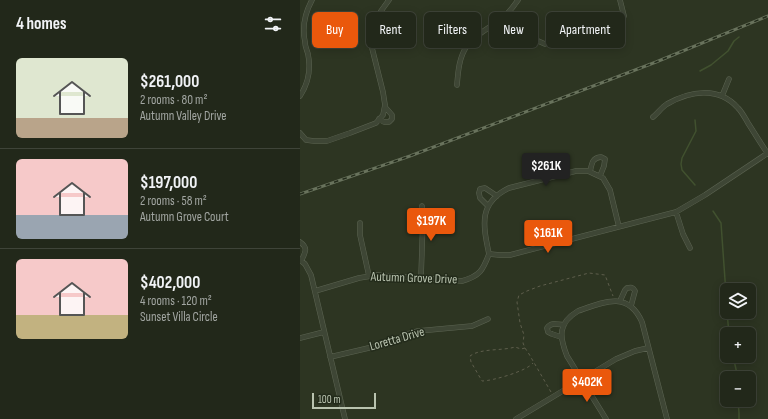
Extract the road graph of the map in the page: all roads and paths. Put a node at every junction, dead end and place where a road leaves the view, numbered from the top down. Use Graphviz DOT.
graph roads {
  1 [pos="312,0"];
  2 [pos="389,0"];
  3 [pos="518,0"];
  4 [pos="620,0"];
  5 [pos="508,12"];
  6 [pos="623,12"];
  7 [pos="489,27"];
  8 [pos="538,41"];
  9 [pos="545,44"];
  10 [pos="729,79"];
  11 [pos="457,85"];
  12 [pos="300,96"];
  13 [pos="722,96"];
  14 [pos="385,107"];
  15 [pos="653,117"];
  16 [pos="379,119"];
  17 [pos="300,133"];
  18 [pos="768,154"];
  19 [pos="590,172"];
  20 [pos="600,176"];
  21 [pos="497,196"];
  22 [pos="422,206"];
  23 [pos="488,206"];
  24 [pos="676,212"];
  25 [pos="360,223"];
  26 [pos="619,227"];
  27 [pos="300,242"];
  28 [pos="690,248"];
  29 [pos="489,254"];
  30 [pos="300,260"];
  31 [pos="369,276"];
  32 [pos="420,278"];
  33 [pos="315,290"];
  34 [pos="617,301"];
  35 [pos="631,306"];
  36 [pos="488,319"];
  37 [pos="564,325"];
  38 [pos="324,332"];
  39 [pos="561,337"];
  40 [pos="300,338"];
  41 [pos="525,348"];
  42 [pos="648,348"];
  43 [pos="330,357"];
  44 [pos="534,363"];
  45 [pos="581,379"];
  46 [pos="554,396"];
  47 [pos="345,419"];
  48 [pos="516,419"];
  49 [pos="606,419"];
  50 [pos="667,419"];
  1 -- 12 [label="street"];
  2 -- 14 [label="street"];
  3 -- 5 [label="street"];
  4 -- 6 [label="street"];
  7 -- 11 [label="street"];
  8 -- 9 [label="street"];
  10 -- 13 [label="street"];
  13 -- 15 [label="street"];
  13 -- 18 [label="street"];
  14 -- 16 [label="street"];
  14 -- 16 [label="street"];
  16 -- 17 [label="street"];
  18 -- 24 [label="street"];
  19 -- 20 [label="street"];
  19 -- 20 [label="street"];
  19 -- 21 [label="street"];
  20 -- 26 [label="street"];
  21 -- 23 [label="street"];
  21 -- 23 [label="street"];
  22 -- 32 [label="street"];
  23 -- 29 [label="street"];
  24 -- 26 [label="street"];
  24 -- 28 [label="street"];
  25 -- 31 [label="street"];
  26 -- 29 [label="street"];
  27 -- 30 [label="street"];
  29 -- 32 [label="street, Autumn Grove Drive"];
  30 -- 33 [label="street"];
  31 -- 32 [label="street, Autumn Grove Drive"];
  31 -- 33 [label="street, Autumn Grove Drive"];
  33 -- 38 [label="street"];
  34 -- 35 [label="street"];
  34 -- 35 [label="street"];
  34 -- 37 [label="street"];
  34 -- 41 [label="path"];
  35 -- 42 [label="street"];
  36 -- 43 [label="street, Loretta Drive"];
  37 -- 39 [label="street"];
  37 -- 39 [label="street"];
  38 -- 40 [label="street"];
  38 -- 43 [label="street"];
  39 -- 45 [label="street"];
  41 -- 44 [label="path"];
  41 -- 44 [label="path"];
  42 -- 45 [label="street"];
  42 -- 50 [label="street"];
  43 -- 47 [label="street"];
  44 -- 46 [label="path"];
  45 -- 46 [label="street"];
  45 -- 49 [label="street"];
  46 -- 48 [label="street"];
}
